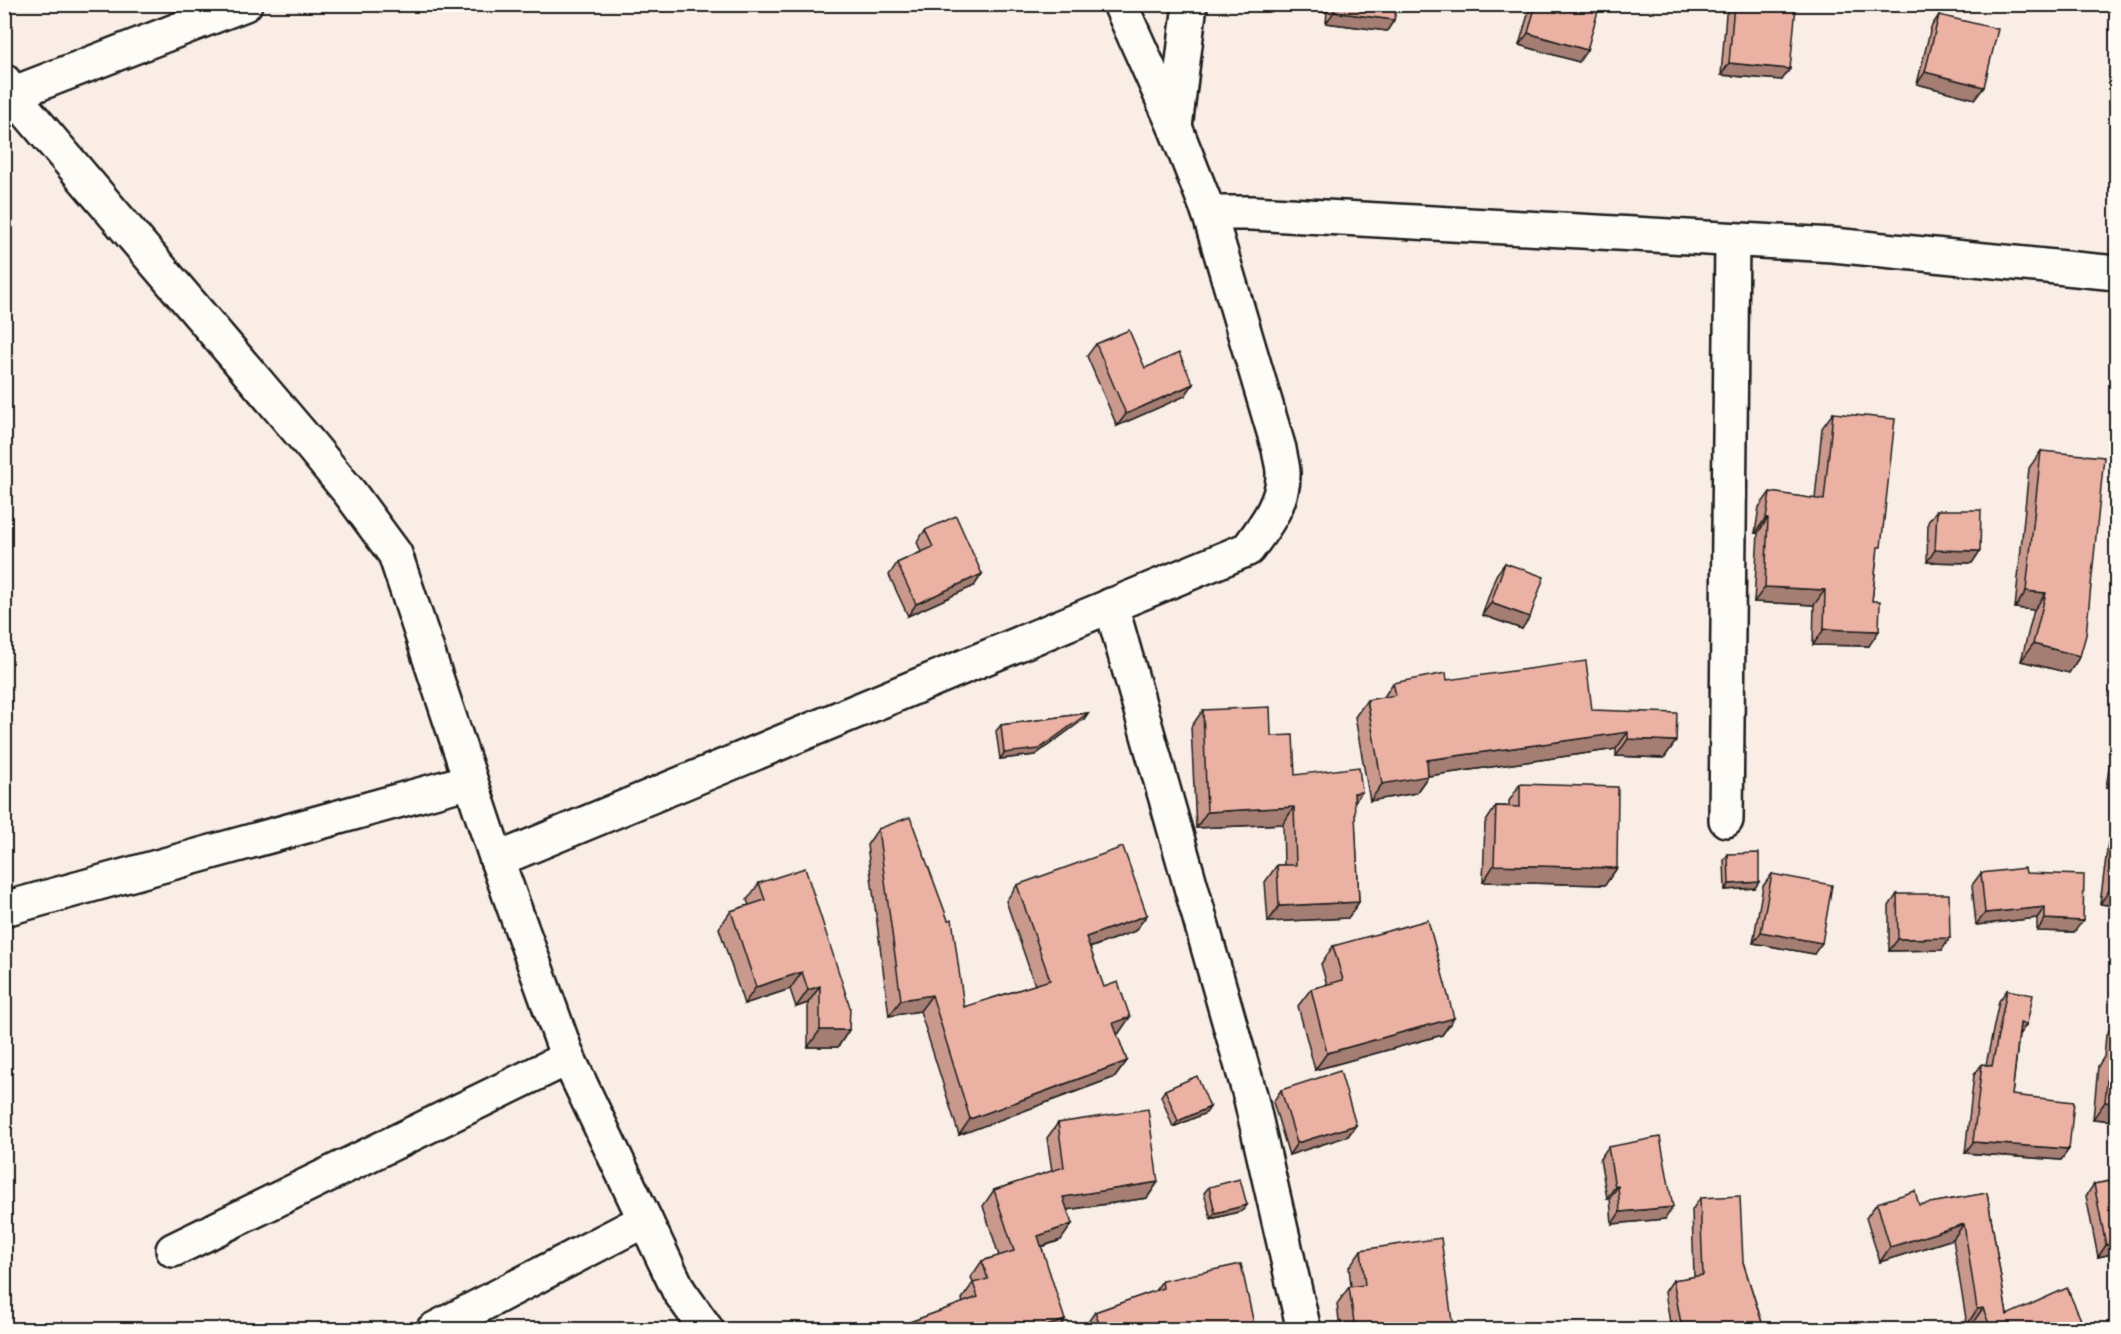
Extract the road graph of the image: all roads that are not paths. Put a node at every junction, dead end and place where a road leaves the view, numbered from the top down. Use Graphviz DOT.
graph roads {
  1 [pos="245,4"];
  2 [pos="1120,4"];
  3 [pos="1190,4"];
  4 [pos="8,87"];
  5 [pos="1174,126"];
  6 [pos="1209,213"];
  7 [pos="1732,240"];
  8 [pos="2116,273"];
  9 [pos="1111,605"];
  10 [pos="470,781"];
  11 [pos="1726,820"];
  12 [pos="497,860"];
  13 [pos="4,909"];
  14 [pos="568,1058"];
  15 [pos="645,1220"];
  16 [pos="173,1250"];
  17 [pos="434,1329"];
  18 [pos="707,1329"];
  19 [pos="1304,1329"];
  1 -- 4 [label="street"];
  2 -- 5 [label="street"];
  3 -- 5 [label="street"];
  4 -- 10 [label="street"];
  5 -- 6 [label="street"];
  6 -- 7 [label="street"];
  6 -- 9 [label="street"];
  7 -- 8 [label="street"];
  7 -- 11 [label="street"];
  9 -- 12 [label="street"];
  9 -- 19 [label="street"];
  10 -- 12 [label="street"];
  10 -- 13 [label="street"];
  12 -- 14 [label="street"];
  14 -- 15 [label="street"];
  14 -- 16 [label="street"];
  15 -- 17 [label="street"];
  15 -- 18 [label="street"];
}
